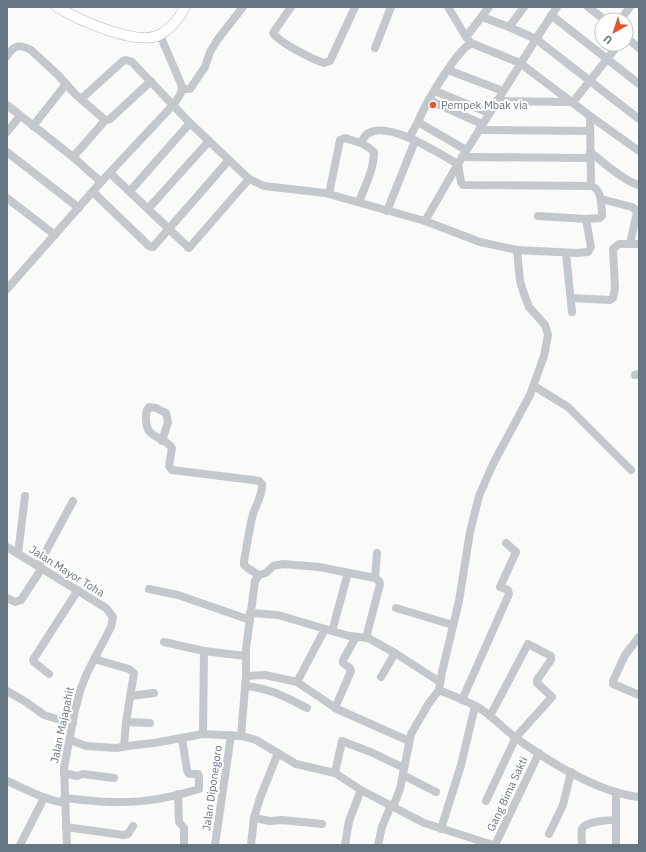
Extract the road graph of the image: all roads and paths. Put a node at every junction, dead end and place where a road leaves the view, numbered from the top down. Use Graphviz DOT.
graph roads {
  1 [pos="57,7"];
  2 [pos="186,7"];
  3 [pos="243,7"];
  4 [pos="291,7"];
  5 [pos="354,7"];
  6 [pos="391,7"];
  7 [pos="489,7"];
  8 [pos="524,7"];
  9 [pos="557,7"];
  10 [pos="452,9"];
  11 [pos="551,15"];
  12 [pos="482,17"];
  13 [pos="510,27"];
  14 [pos="160,35"];
  15 [pos="536,39"];
  16 [pos="468,40"];
  17 [pos="375,48"];
  18 [pos="614,52"];
  19 [pos="7,56"];
  20 [pos="607,60"];
  21 [pos="520,63"];
  22 [pos="448,70"];
  23 [pos="590,80"];
  24 [pos="151,81"];
  25 [pos="66,84"];
  26 [pos="639,84"];
  27 [pos="182,89"];
  28 [pos="435,91"];
  29 [pos="503,91"];
  30 [pos="81,99"];
  31 [pos="429,100"];
  32 [pos="497,101"];
  33 [pos="573,102"];
  34 [pos="7,105"];
  35 [pos="173,105"];
  36 [pos="489,113"];
  37 [pos="20,116"];
  38 [pos="590,116"];
  39 [pos="639,119"];
  40 [pos="104,121"];
  41 [pos="418,122"];
  42 [pos="190,123"];
  43 [pos="34,126"];
  44 [pos="480,127"];
  45 [pos="590,131"];
  46 [pos="7,132"];
  47 [pos="412,140"];
  48 [pos="209,141"];
  49 [pos="361,142"];
  50 [pos="639,151"];
  51 [pos="7,152"];
  52 [pos="590,155"];
  53 [pos="73,157"];
  54 [pos="462,157"];
  55 [pos="229,160"];
  56 [pos="110,173"];
  57 [pos="249,179"];
  58 [pos="101,182"];
  59 [pos="639,185"];
  60 [pos="591,186"];
  61 [pos="130,191"];
  62 [pos="93,192"];
  63 [pos="329,194"];
  64 [pos="7,198"];
  65 [pos="600,199"];
  66 [pos="358,202"];
  67 [pos="78,208"];
  68 [pos="148,209"];
  69 [pos="387,211"];
  70 [pos="538,216"];
  71 [pos="586,218"];
  72 [pos="425,221"];
  73 [pos="169,228"];
  74 [pos="55,235"];
  75 [pos="630,244"];
  76 [pos="639,244"];
  77 [pos="517,250"];
  78 [pos="566,253"];
  79 [pos="7,289"];
  80 [pos="571,298"];
  81 [pos="572,312"];
  82 [pos="534,386"];
  83 [pos="162,441"];
  84 [pos="631,470"];
  85 [pos="25,496"];
  86 [pos="73,501"];
  87 [pos="506,542"];
  88 [pos="7,547"];
  89 [pos="377,553"];
  90 [pos="18,554"];
  91 [pos="40,567"];
  92 [pos="348,573"];
  93 [pos="258,574"];
  94 [pos="375,578"];
  95 [pos="149,589"];
  96 [pos="78,590"];
  97 [pos="7,598"];
  98 [pos="396,608"];
  99 [pos="250,616"];
  100 [pos="113,617"];
  101 [pos="453,625"];
  102 [pos="328,630"];
  103 [pos="356,637"];
  104 [pos="639,637"];
  105 [pos="366,638"];
  106 [pos="164,642"];
  107 [pos="204,651"];
  108 [pos="395,653"];
  109 [pos="246,656"];
  110 [pos="94,659"];
  111 [pos="49,674"];
  112 [pos="246,676"];
  113 [pos="381,677"];
  114 [pos="297,682"];
  115 [pos="245,686"];
  116 [pos="440,686"];
  117 [pos="7,691"];
  118 [pos="154,693"];
  119 [pos="639,695"];
  120 [pos="130,696"];
  121 [pos="462,700"];
  122 [pos="475,706"];
  123 [pos="307,708"];
  124 [pos="335,708"];
  125 [pos="490,716"];
  126 [pos="126,722"];
  127 [pos="150,723"];
  128 [pos="73,724"];
  129 [pos="203,734"];
  130 [pos="231,734"];
  131 [pos="241,736"];
  132 [pos="182,738"];
  133 [pos="516,738"];
  134 [pos="70,740"];
  135 [pos="409,741"];
  136 [pos="124,746"];
  137 [pos="278,753"];
  138 [pos="539,753"];
  139 [pos="404,772"];
  140 [pos="571,772"];
  141 [pos="335,773"];
  142 [pos="64,774"];
  143 [pos="114,778"];
  144 [pos="7,781"];
  145 [pos="361,790"];
  146 [pos="436,792"];
  147 [pos="616,792"];
  148 [pos="178,794"];
  149 [pos="639,797"];
  150 [pos="44,798"];
  151 [pos="65,801"];
  152 [pos="486,801"];
  153 [pos="392,806"];
  154 [pos="254,818"];
  155 [pos="616,820"];
  156 [pos="322,824"];
  157 [pos="134,826"];
  158 [pos="66,827"];
  159 [pos="440,829"];
  160 [pos="549,834"];
  161 [pos="20,845"];
  162 [pos="67,845"];
  163 [pos="184,845"];
  164 [pos="215,845"];
  165 [pos="251,845"];
  166 [pos="345,845"];
  167 [pos="378,845"];
  168 [pos="494,845"];
  169 [pos="582,845"];
  170 [pos="616,845"];
  1 -- 14 [label="main road"];
  2 -- 14 [label="main road"];
  3 -- 27 [label="street"];
  4 -- 5 [label="street"];
  6 -- 17 [label="street"];
  7 -- 12 [label="street"];
  8 -- 13 [label="street"];
  9 -- 11 [label="street"];
  10 -- 16 [label="street"];
  11 -- 15 [label="street"];
  11 -- 20 [label="street"];
  12 -- 13 [label="street"];
  12 -- 16 [label="street"];
  13 -- 15 [label="street"];
  14 -- 27 [label="street"];
  15 -- 21 [label="street"];
  15 -- 23 [label="street"];
  16 -- 21 [label="street"];
  16 -- 22 [label="street"];
  18 -- 20 [label="street"];
  19 -- 25 [label="street"];
  20 -- 23 [label="street"];
  20 -- 26 [label="street"];
  21 -- 29 [label="street"];
  21 -- 33 [label="street"];
  22 -- 28 [label="street"];
  22 -- 29 [label="street"];
  23 -- 33 [label="street"];
  23 -- 39 [label="street"];
  24 -- 30 [label="street"];
  24 -- 35 [label="street"];
  24 -- 40 [label="street"];
  25 -- 30 [label="street"];
  25 -- 43 [label="street"];
  27 -- 35 [label="street"];
  28 -- 31 [label="street"];
  28 -- 36 [label="street"];
  29 -- 32 [label="street"];
  30 -- 40 [label="street"];
  31 -- 41 [label="street"];
  31 -- 44 [label="street"];
  32 -- 33 [label="street"];
  32 -- 36 [label="street"];
  33 -- 38 [label="street"];
  34 -- 37 [label="street"];
  35 -- 42 [label="street"];
  35 -- 56 [label="street"];
  36 -- 44 [label="street"];
  37 -- 43 [label="street"];
  37 -- 46 [label="street"];
  38 -- 45 [label="street"];
  38 -- 50 [label="street"];
  40 -- 53 [label="street"];
  41 -- 47 [label="street"];
  41 -- 54 [label="street"];
  42 -- 48 [label="street"];
  42 -- 61 [label="street"];
  43 -- 53 [label="street"];
  44 -- 45 [label="street"];
  44 -- 54 [label="street"];
  45 -- 52 [label="street"];
  47 -- 49 [label="street"];
  47 -- 54 [label="street"];
  47 -- 69 [label="street"];
  48 -- 55 [label="street"];
  48 -- 68 [label="street"];
  49 -- 63 [label="street"];
  49 -- 66 [label="street"];
  51 -- 67 [label="street"];
  52 -- 54 [label="street"];
  52 -- 59 [label="street"];
  52 -- 60 [label="street"];
  53 -- 58 [label="street"];
  54 -- 60 [label="street"];
  54 -- 72 [label="street"];
  55 -- 57 [label="street"];
  55 -- 73 [label="street"];
  56 -- 58 [label="street"];
  56 -- 61 [label="street"];
  57 -- 63 [label="street"];
  57 -- 73 [label="street"];
  58 -- 62 [label="street"];
  60 -- 65 [label="street"];
  61 -- 68 [label="street"];
  62 -- 67 [label="street"];
  62 -- 73 [label="street"];
  63 -- 66 [label="street"];
  64 -- 74 [label="street"];
  65 -- 71 [label="street"];
  65 -- 75 [label="street"];
  66 -- 69 [label="street"];
  67 -- 74 [label="street"];
  68 -- 73 [label="street"];
  69 -- 72 [label="street"];
  70 -- 71 [label="street"];
  71 -- 78 [label="street"];
  72 -- 77 [label="street"];
  74 -- 79 [label="street"];
  75 -- 76 [label="street"];
  75 -- 80 [label="street"];
  77 -- 78 [label="street"];
  77 -- 82 [label="street"];
  78 -- 80 [label="street"];
  80 -- 81 [label="street"];
  82 -- 84 [label="street"];
  82 -- 101 [label="street"];
  83 -- 93 [label="street"];
  85 -- 90 [label="street"];
  86 -- 91 [label="street"];
  87 -- 121 [label="street"];
  88 -- 90 [label="street, Jalan Mayor Toha"];
  89 -- 94 [label="street"];
  90 -- 91 [label="street, Jalan Mayor Toha"];
  91 -- 96 [label="street, Jalan Mayor Toha"];
  91 -- 97 [label="street"];
  92 -- 93 [label="street"];
  92 -- 94 [label="street"];
  92 -- 102 [label="street"];
  93 -- 99 [label="street"];
  94 -- 105 [label="street"];
  95 -- 99 [label="street"];
  96 -- 100 [label="street, Jalan Mayor Toha"];
  96 -- 111 [label="street"];
  98 -- 101 [label="street"];
  99 -- 102 [label="street"];
  99 -- 109 [label="street"];
  100 -- 110 [label="street, Jalan Majapahit"];
  101 -- 116 [label="street"];
  102 -- 103 [label="street"];
  102 -- 114 [label="street"];
  103 -- 105 [label="street"];
  103 -- 124 [label="street"];
  104 -- 119 [label="street"];
  105 -- 108 [label="street"];
  106 -- 107 [label="street"];
  107 -- 109 [label="street"];
  107 -- 129 [label="street"];
  108 -- 113 [label="street"];
  108 -- 116 [label="street"];
  109 -- 112 [label="street"];
  110 -- 120 [label="street"];
  110 -- 128 [label="street, Jalan Majapahit"];
  112 -- 114 [label="street"];
  112 -- 115 [label="street"];
  114 -- 124 [label="street"];
  115 -- 123 [label="street"];
  115 -- 131 [label="street"];
  116 -- 121 [label="street"];
  116 -- 135 [label="street"];
  117 -- 128 [label="street"];
  118 -- 120 [label="street"];
  120 -- 126 [label="street"];
  121 -- 122 [label="street"];
  122 -- 125 [label="street"];
  122 -- 159 [label="street"];
  124 -- 135 [label="street"];
  125 -- 133 [label="street"];
  125 -- 133 [label="street"];
  126 -- 127 [label="street"];
  126 -- 136 [label="street"];
  128 -- 134 [label="street, Jalan Majapahit"];
  129 -- 130 [label="street"];
  129 -- 132 [label="street"];
  130 -- 131 [label="street"];
  130 -- 164 [label="street, Jalan Diponegoro"];
  131 -- 137 [label="street"];
  132 -- 136 [label="street"];
  132 -- 148 [label="street"];
  133 -- 138 [label="street"];
  133 -- 152 [label="street"];
  134 -- 136 [label="street"];
  134 -- 142 [label="street, Jalan Majapahit"];
  135 -- 139 [label="street"];
  137 -- 141 [label="street"];
  137 -- 154 [label="street"];
  138 -- 140 [label="street"];
  138 -- 168 [label="street, Gang Bima Sakti"];
  139 -- 141 [label="street"];
  139 -- 146 [label="street"];
  139 -- 153 [label="street"];
  140 -- 147 [label="street"];
  140 -- 160 [label="street"];
  141 -- 145 [label="street"];
  142 -- 143 [label="street"];
  142 -- 151 [label="street, Jalan Majapahit"];
  144 -- 150 [label="street"];
  145 -- 153 [label="street"];
  145 -- 166 [label="street"];
  147 -- 149 [label="street"];
  147 -- 155 [label="street"];
  148 -- 151 [label="street"];
  148 -- 163 [label="street"];
  150 -- 151 [label="street"];
  150 -- 161 [label="street"];
  151 -- 158 [label="street, Jalan Majapahit"];
  153 -- 159 [label="street"];
  153 -- 167 [label="street"];
  154 -- 156 [label="street"];
  154 -- 165 [label="street"];
  155 -- 169 [label="street"];
  155 -- 170 [label="street"];
  157 -- 158 [label="street"];
  158 -- 162 [label="street, Jalan Majapahit"];
  159 -- 168 [label="street"];
}
